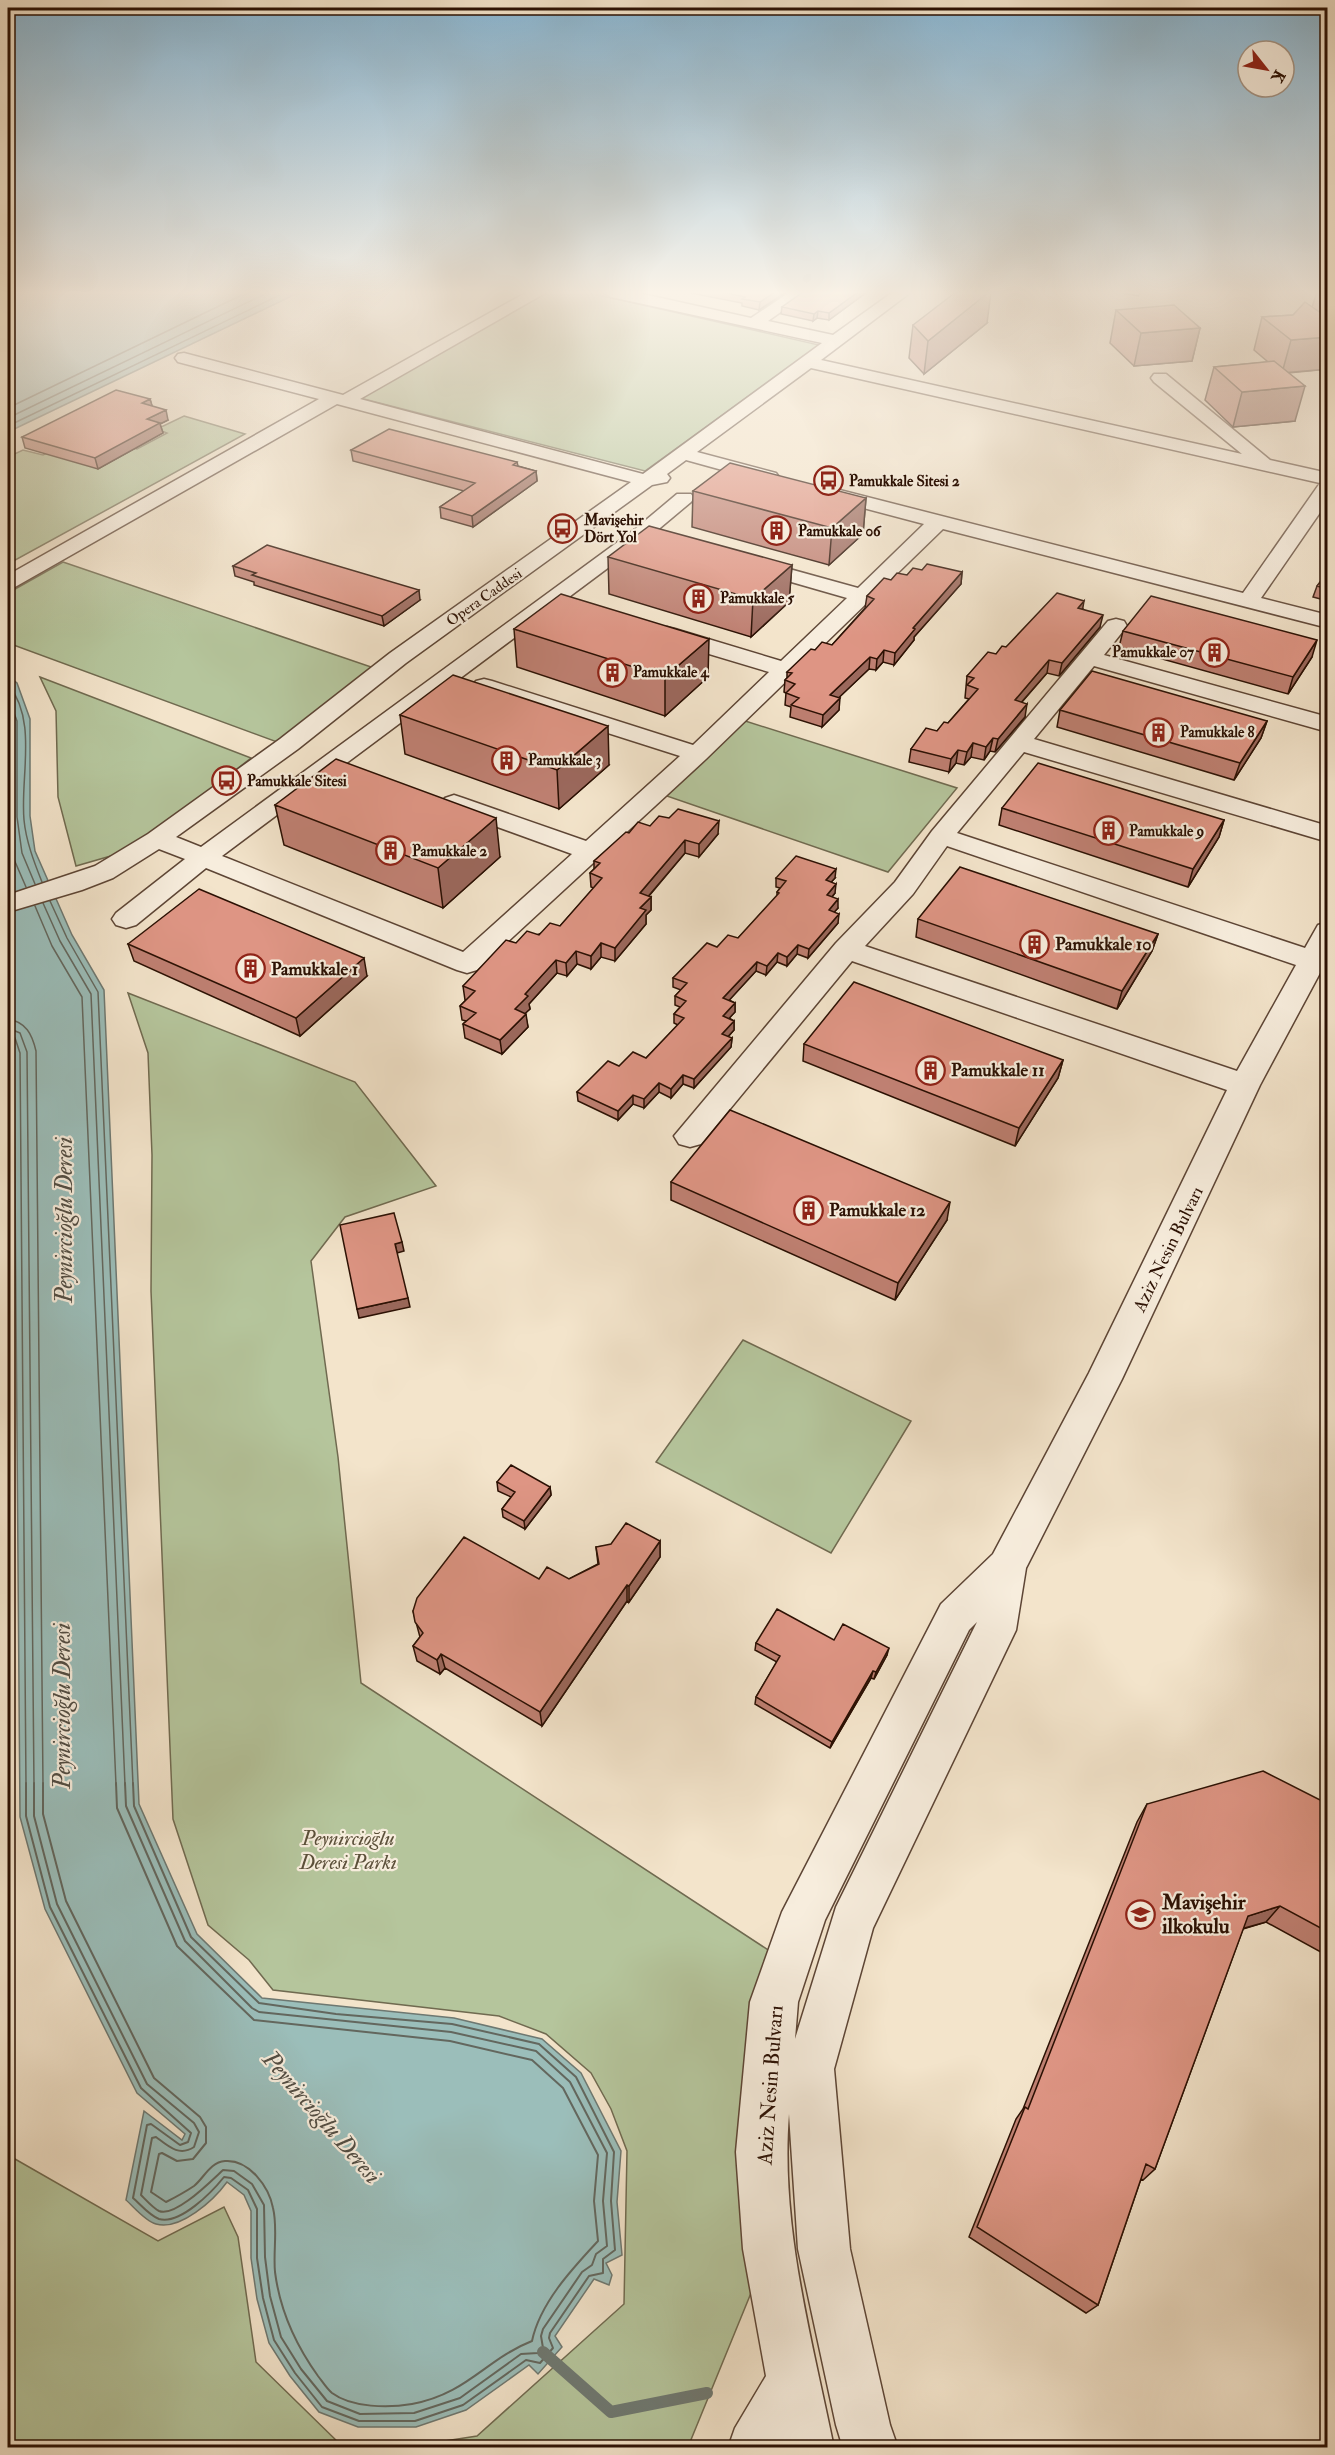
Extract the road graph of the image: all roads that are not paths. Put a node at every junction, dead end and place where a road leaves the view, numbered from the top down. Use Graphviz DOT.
graph roads {
  1 [pos="327,407"];
  2 [pos="364,407"];
  3 [pos="747,407"];
  4 [pos="1007,407"];
  5 [pos="1195,407"];
  6 [pos="684,453"];
  7 [pos="1267,465"];
  8 [pos="760,474"];
  9 [pos="1328,479"];
  10 [pos="645,480"];
  11 [pos="783,480"];
  12 [pos="805,486"];
  13 [pos="1328,486"];
  14 [pos="684,498"];
  15 [pos="939,521"];
  16 [pos="617,527"];
  17 [pos="664,540"];
  18 [pos="722,557"];
  19 [pos="8,583"];
  20 [pos="503,584"];
  21 [pos="860,595"];
  22 [pos="1248,601"];
  23 [pos="563,602"];
  24 [pos="1328,622"];
  25 [pos="1116,626"];
  26 [pos="651,629"];
  27 [pos="399,658"];
  28 [pos="1090,658"];
  29 [pos="783,669"];
  30 [pos="451,675"];
  31 [pos="1328,725"];
  32 [pos="1021,743"];
  33 [pos="289,744"];
  34 [pos="697,753"];
  35 [pos="347,765"];
  36 [pos="435,796"];
  37 [pos="1328,834"];
  38 [pos="941,836"];
  39 [pos="157,839"];
  40 [pos="588,851"];
  41 [pos="203,858"];
  42 [pos="8,903"];
  43 [pos="126,919"];
  44 [pos="1328,931"];
  45 [pos="846,949"];
  46 [pos="1311,960"];
  47 [pos="1245,1085"];
  48 [pos="690,1136"];
  49 [pos="1007,1566"];
  50 [pos="793,2381"];
  51 [pos="755,2448"];
  52 [pos="806,2448"];
  53 [pos="871,2448"];
  1 -- 19 [label="street"];
  2 -- 10 [label="street"];
  3 -- 6 [label="street, Opera Caddesi"];
  4 -- 7 [label="street"];
  5 -- 7 [label="street"];
  6 -- 8 [label="street"];
  6 -- 10 [label="street, Opera Caddesi"];
  7 -- 9 [label="street"];
  8 -- 10 [label="street"];
  8 -- 11 [label="street"];
  10 -- 16 [label="street, Opera Caddesi"];
  12 -- 15 [label="street"];
  13 -- 22 [label="street"];
  14 -- 16 [label="street"];
  15 -- 21 [label="street"];
  15 -- 22 [label="street"];
  16 -- 17 [label="street"];
  16 -- 20 [label="street, Opera Caddesi"];
  16 -- 23 [label="street"];
  18 -- 21 [label="street"];
  20 -- 23 [label="street"];
  20 -- 27 [label="street, Opera Caddesi"];
  21 -- 29 [label="street"];
  22 -- 24 [label="street"];
  23 -- 30 [label="street"];
  25 -- 28 [label="street"];
  26 -- 29 [label="street"];
  27 -- 30 [label="street"];
  27 -- 33 [label="street, Opera Caddesi"];
  28 -- 31 [label="street"];
  28 -- 32 [label="street"];
  29 -- 34 [label="street"];
  30 -- 34 [label="street"];
  30 -- 35 [label="street"];
  32 -- 37 [label="street"];
  32 -- 38 [label="street"];
  33 -- 35 [label="street"];
  33 -- 39 [label="street, Opera Caddesi"];
  34 -- 40 [label="street"];
  35 -- 41 [label="street"];
  36 -- 40 [label="street"];
  38 -- 45 [label="street"];
  38 -- 46 [label="street"];
  39 -- 41 [label="street"];
  39 -- 42 [label="street, Opera Caddesi"];
  40 -- 41 [label="street"];
  41 -- 43 [label="street"];
  44 -- 46 [label="street, Aziz Nesin Bulvarı"];
  45 -- 47 [label="street"];
  45 -- 48 [label="street"];
  46 -- 47 [label="street, Aziz Nesin Bulvarı"];
  47 -- 49 [label="street, Aziz Nesin Bulvarı"];
  49 -- 50 [label="street, Aziz Nesin Bulvarı"];
  49 -- 53 [label="street, Aziz Nesin Bulvarı"];
  50 -- 51 [label="street"];
  50 -- 52 [label="street, Aziz Nesin Bulvarı"];
}
